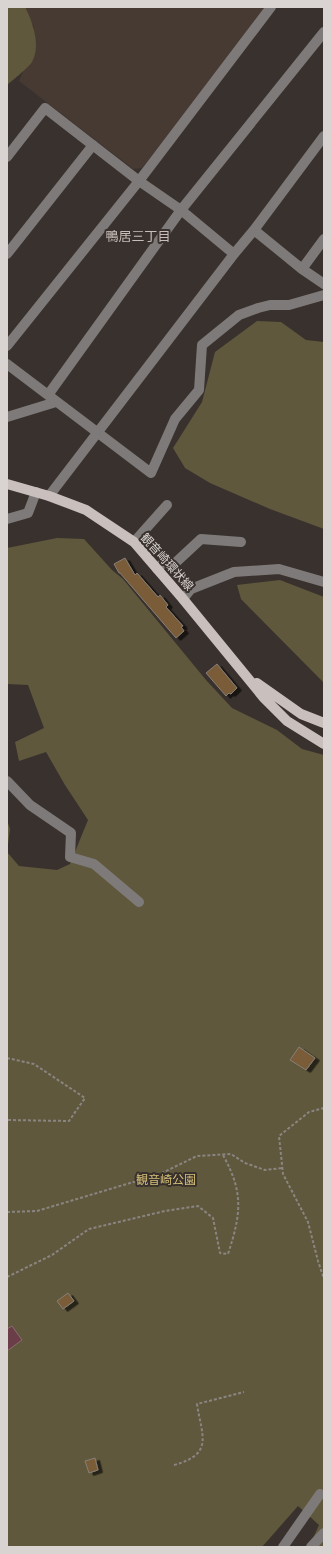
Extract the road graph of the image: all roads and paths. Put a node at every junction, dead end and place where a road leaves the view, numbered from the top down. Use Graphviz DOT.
graph roads {
  1 [pos="270,7"];
  2 [pos="324,32"];
  3 [pos="324,136"];
  4 [pos="93,145"];
  5 [pos="9,151"];
  6 [pos="139,181"];
  7 [pos="181,210"];
  8 [pos="254,230"];
  9 [pos="324,239"];
  10 [pos="7,254"];
  11 [pos="234,254"];
  12 [pos="302,269"];
  13 [pos="324,284"];
  14 [pos="324,294"];
  15 [pos="7,346"];
  16 [pos="7,364"];
  17 [pos="48,395"];
  18 [pos="56,402"];
  19 [pos="7,417"];
  20 [pos="97,432"];
  21 [pos="7,484"];
  22 [pos="36,492"];
  23 [pos="49,496"];
  24 [pos="167,505"];
  25 [pos="7,519"];
  26 [pos="134,542"];
  27 [pos="241,542"];
  28 [pos="157,569"];
  29 [pos="324,582"];
  30 [pos="183,599"];
  31 [pos="241,670"];
  32 [pos="324,723"];
  33 [pos="324,744"];
  34 [pos="7,781"];
  35 [pos="139,902"];
  36 [pos="7,1058"];
  37 [pos="324,1108"];
  38 [pos="7,1120"];
  39 [pos="223,1155"];
  40 [pos="282,1168"];
  41 [pos="7,1212"];
  42 [pos="7,1277"];
  43 [pos="324,1279"];
  44 [pos="244,1392"];
  45 [pos="174,1465"];
  46 [pos="320,1494"];
  47 [pos="324,1533"];
  48 [pos="283,1547"];
  49 [pos="311,1547"];
  1 -- 6 [label="street"];
  2 -- 7 [label="street"];
  3 -- 8 [label="street"];
  4 -- 5 [label="street"];
  4 -- 6 [label="street"];
  4 -- 10 [label="street"];
  6 -- 7 [label="street"];
  6 -- 15 [label="street"];
  7 -- 11 [label="street"];
  7 -- 17 [label="street"];
  8 -- 11 [label="street"];
  8 -- 12 [label="street"];
  9 -- 12 [label="street"];
  11 -- 20 [label="street"];
  12 -- 13 [label="street"];
  14 -- 20 [label="street"];
  16 -- 17 [label="street"];
  17 -- 18 [label="street"];
  18 -- 19 [label="street"];
  18 -- 20 [label="street"];
  20 -- 23 [label="street"];
  21 -- 22 [label="main road, 観音崎環状線"];
  22 -- 23 [label="main road, 観音崎環状線"];
  22 -- 25 [label="street"];
  23 -- 26 [label="main road, 観音崎環状線"];
  24 -- 26 [label="street"];
  26 -- 28 [label="main road, 観音崎環状線"];
  27 -- 28 [label="street"];
  28 -- 30 [label="main road, 観音崎環状線"];
  29 -- 30 [label="street"];
  30 -- 31 [label="main road, 観音崎環状線"];
  31 -- 32 [label="main road, 観音崎環状線"];
  31 -- 33 [label="main road, 観音崎環状線"];
  34 -- 35 [label="street"];
  36 -- 38 [label="path"];
  37 -- 40 [label="path"];
  39 -- 40 [label="path"];
  39 -- 41 [label="path"];
  39 -- 42 [label="path"];
  40 -- 43 [label="path"];
  44 -- 45 [label="path"];
  46 -- 48 [label="street"];
  47 -- 49 [label="street"];
}
